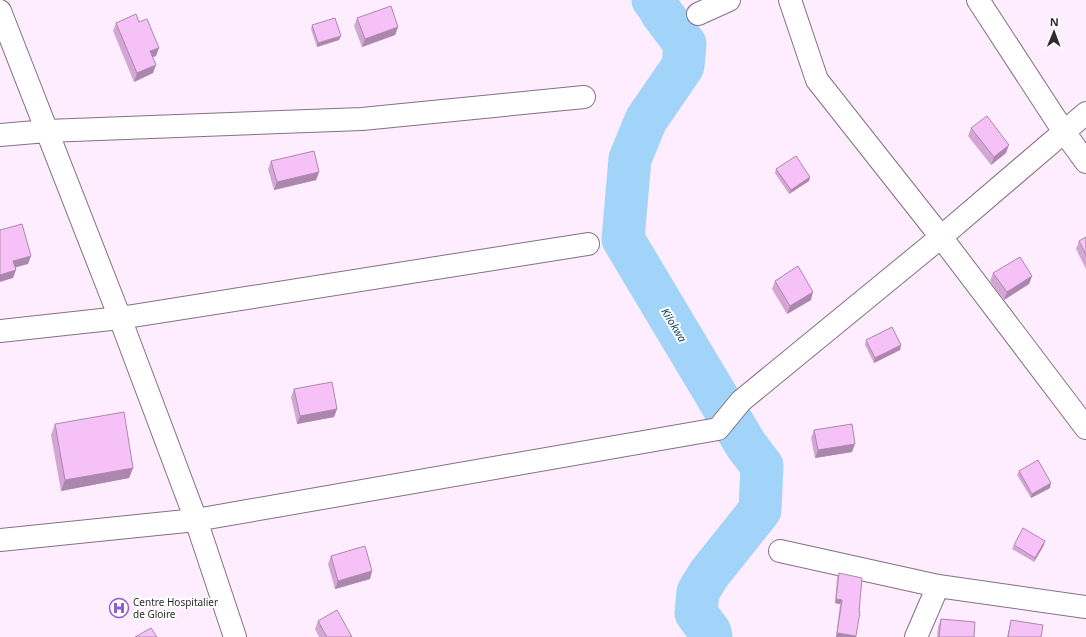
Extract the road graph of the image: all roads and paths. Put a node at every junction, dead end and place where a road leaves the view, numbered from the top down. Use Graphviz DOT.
graph roads {
  1 [pos="729,0"];
  2 [pos="790,0"];
  3 [pos="978,0"];
  4 [pos="0,11"];
  5 [pos="698,14"];
  6 [pos="584,97"];
  7 [pos="1086,113"];
  8 [pos="47,131"];
  9 [pos="1064,132"];
  10 [pos="0,135"];
  11 [pos="1086,162"];
  12 [pos="941,238"];
  13 [pos="588,244"];
  14 [pos="120,318"];
  15 [pos="0,331"];
  16 [pos="1086,428"];
  17 [pos="196,520"];
  18 [pos="0,540"];
  19 [pos="780,551"];
  20 [pos="938,586"];
  21 [pos="1086,607"];
  22 [pos="235,637"];
  23 [pos="916,637"];
  1 -- 5 [label="street"];
  2 -- 12 [label="street"];
  3 -- 9 [label="street"];
  4 -- 8 [label="street"];
  6 -- 8 [label="street"];
  7 -- 9 [label="street"];
  8 -- 10 [label="street"];
  8 -- 14 [label="street"];
  9 -- 11 [label="street"];
  9 -- 12 [label="street"];
  12 -- 16 [label="street"];
  12 -- 17 [label="street"];
  13 -- 14 [label="street"];
  14 -- 15 [label="street"];
  14 -- 17 [label="street"];
  17 -- 18 [label="street"];
  17 -- 22 [label="street"];
  19 -- 20 [label="street"];
  20 -- 21 [label="street"];
  20 -- 23 [label="street"];
}
